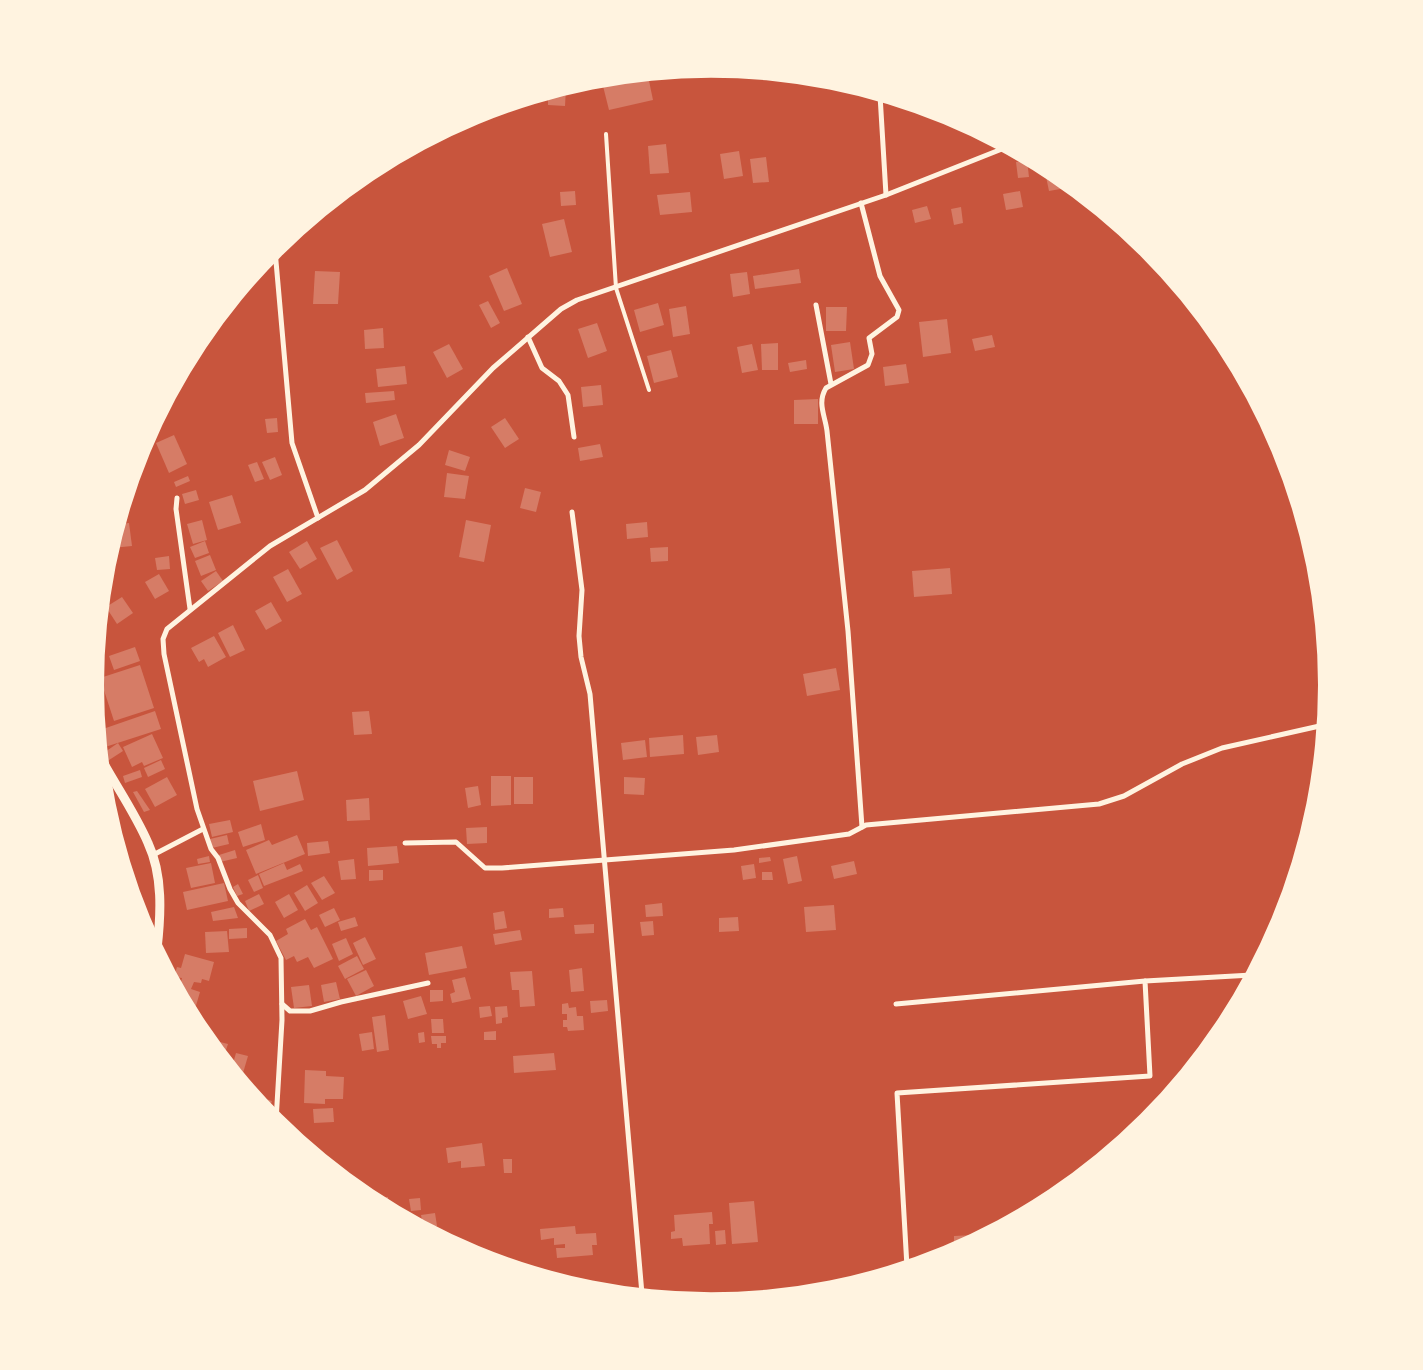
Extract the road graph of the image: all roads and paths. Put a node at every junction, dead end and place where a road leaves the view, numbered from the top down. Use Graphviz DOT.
graph roads {
  1 [pos="880,102"];
  2 [pos="606,134"];
  3 [pos="999,150"];
  4 [pos="886,195"];
  5 [pos="861,203"];
  6 [pos="276,261"];
  7 [pos="616,288"];
  8 [pos="816,304"];
  9 [pos="528,337"];
  10 [pos="831,384"];
  11 [pos="649,390"];
  12 [pos="574,436"];
  13 [pos="177,498"];
  14 [pos="572,512"];
  15 [pos="318,518"];
  16 [pos="190,609"];
  17 [pos="1318,727"];
  18 [pos="111,776"];
  19 [pos="862,827"];
  20 [pos="203,829"];
  21 [pos="405,843"];
  22 [pos="152,855"];
  23 [pos="603,862"];
  24 [pos="158,934"];
  25 [pos="1245,975"];
  26 [pos="1145,981"];
  27 [pos="428,983"];
  28 [pos="282,1004"];
  29 [pos="896,1004"];
  30 [pos="277,1109"];
  31 [pos="907,1260"];
  32 [pos="642,1288"];
  1 -- 4 [label="street"];
  2 -- 7 [label="lane"];
  3 -- 4 [label="street"];
  4 -- 5 [label="street"];
  5 -- 7 [label="street"];
  5 -- 10 [label="street"];
  6 -- 15 [label="street"];
  7 -- 9 [label="street"];
  7 -- 11 [label="lane"];
  8 -- 10 [label="street"];
  9 -- 12 [label="street"];
  9 -- 15 [label="street"];
  10 -- 19 [label="street"];
  13 -- 16 [label="street"];
  14 -- 23 [label="street"];
  15 -- 16 [label="street"];
  16 -- 20 [label="street"];
  17 -- 19 [label="street"];
  18 -- 22 [label="street"];
  19 -- 23 [label="street"];
  20 -- 22 [label="street"];
  20 -- 28 [label="street"];
  21 -- 23 [label="street"];
  22 -- 24 [label="street"];
  23 -- 32 [label="street"];
  25 -- 26 [label="street"];
  26 -- 29 [label="street"];
  26 -- 31 [label="street"];
  27 -- 28 [label="street"];
  28 -- 30 [label="street"];
}
